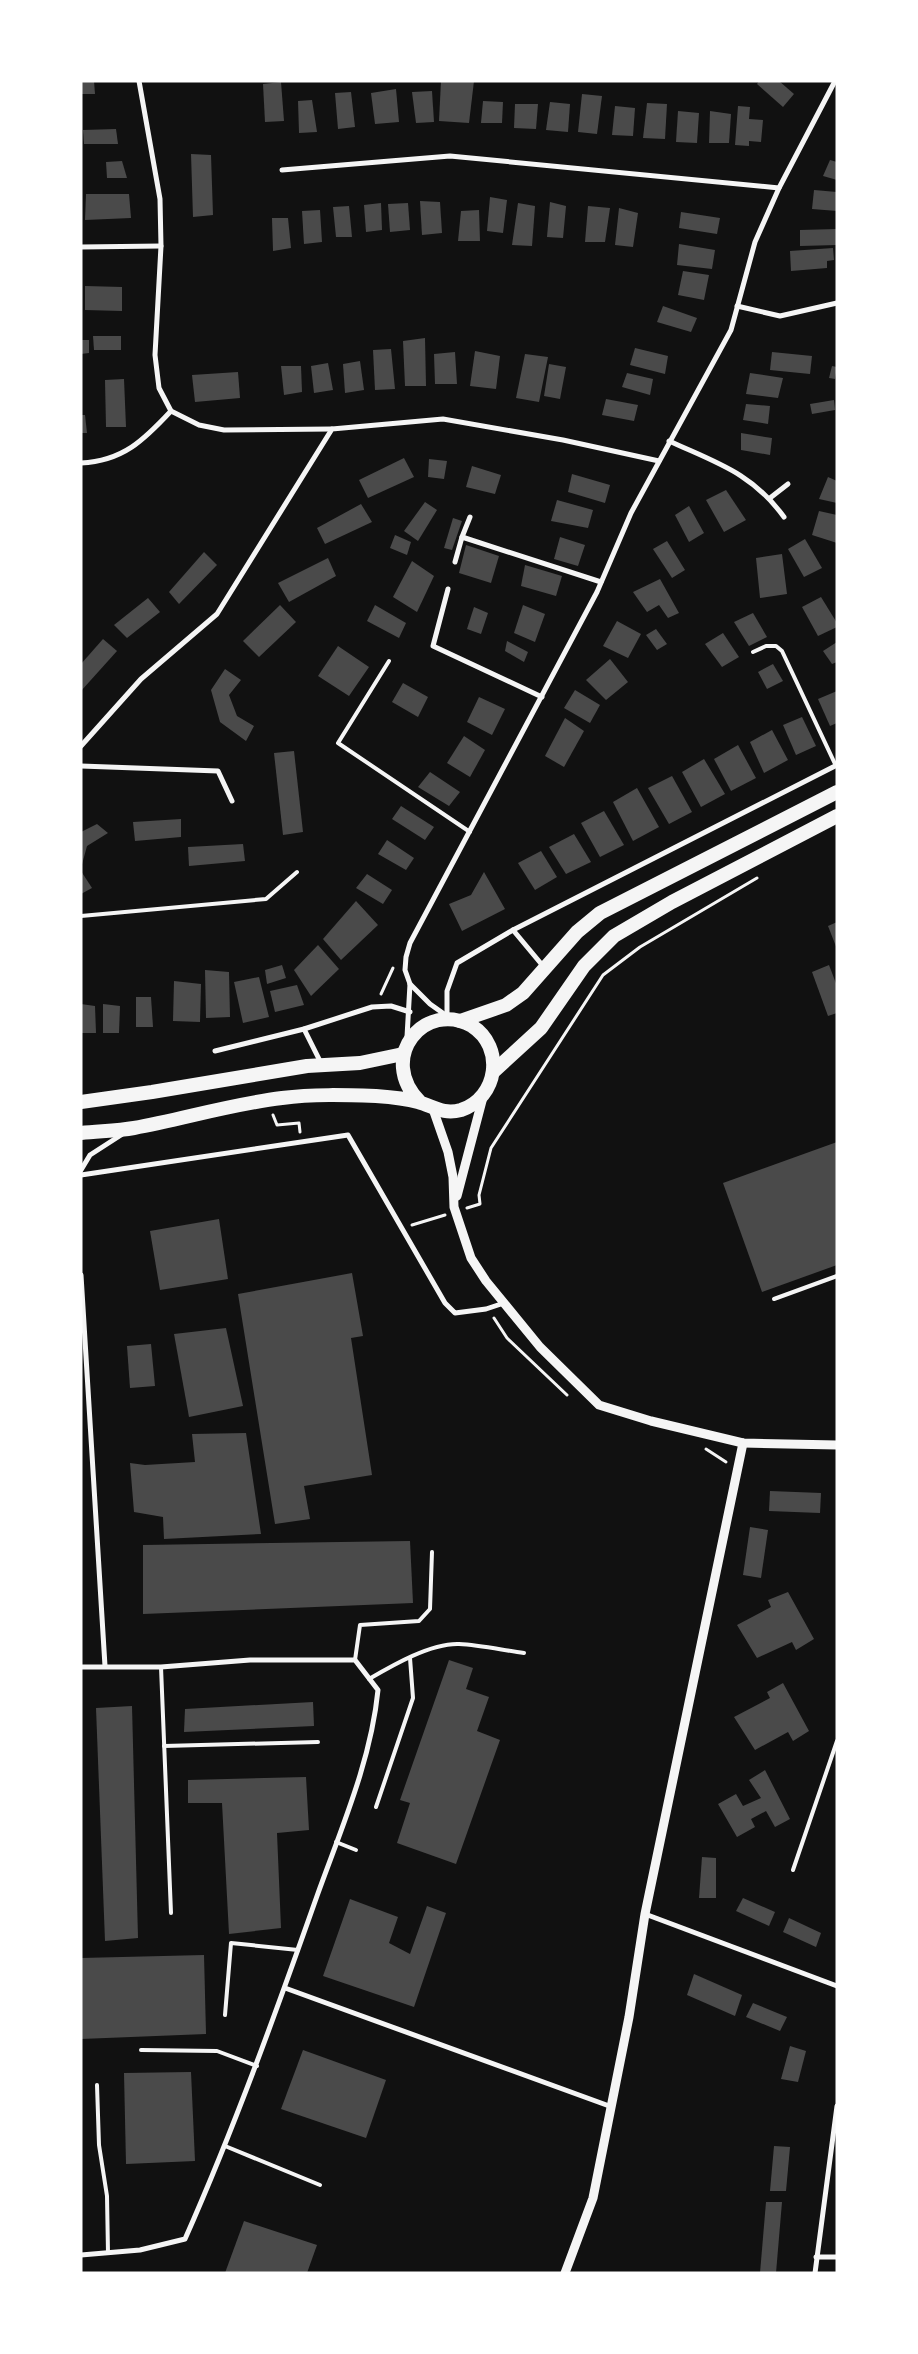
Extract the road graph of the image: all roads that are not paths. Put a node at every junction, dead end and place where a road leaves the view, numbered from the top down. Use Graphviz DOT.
graph roads {
  1 [pos="139,81"];
  2 [pos="835,81"];
  3 [pos="282,170"];
  4 [pos="779,188"];
  5 [pos="161,246"];
  6 [pos="81,247"];
  7 [pos="837,303"];
  8 [pos="737,306"];
  9 [pos="171,411"];
  10 [pos="332,429"];
  11 [pos="669,441"];
  12 [pos="659,461"];
  13 [pos="81,463"];
  14 [pos="788,484"];
  15 [pos="770,498"];
  16 [pos="470,517"];
  17 [pos="784,517"];
  18 [pos="462,537"];
  19 [pos="455,562"];
  20 [pos="601,582"];
  21 [pos="448,589"];
  22 [pos="753,652"];
  23 [pos="389,661"];
  24 [pos="542,697"];
  25 [pos="81,746"];
  26 [pos="81,766"];
  27 [pos="836,766"];
  28 [pos="837,792"];
  29 [pos="232,801"];
  30 [pos="837,816"];
  31 [pos="470,832"];
  32 [pos="297,872"];
  33 [pos="81,916"];
  34 [pos="513,930"];
  35 [pos="546,970"];
  36 [pos="410,984"];
  37 [pos="410,1012"];
  38 [pos="452,1019"];
  39 [pos="304,1030"];
  40 [pos="405,1049"];
  41 [pos="215,1051"];
  42 [pos="322,1065"];
  43 [pos="493,1072"];
  44 [pos="483,1095"];
  45 [pos="81,1102"];
  46 [pos="426,1106"];
  47 [pos="133,1128"];
  48 [pos="81,1133"];
  49 [pos="81,1170"];
  50 [pos="81,1175"];
  51 [pos="454,1207"];
  52 [pos="81,1275"];
  53 [pos="837,1276"];
  54 [pos="774,1300"];
  55 [pos="504,1303"];
  56 [pos="743,1443"];
  57 [pos="837,1445"];
  58 [pos="432,1552"];
  59 [pos="524,1653"];
  60 [pos="410,1658"];
  61 [pos="355,1660"];
  62 [pos="105,1666"];
  63 [pos="81,1667"];
  64 [pos="161,1667"];
  65 [pos="369,1679"];
  66 [pos="837,1741"];
  67 [pos="318,1742"];
  68 [pos="164,1746"];
  69 [pos="376,1807"];
  70 [pos="336,1842"];
  71 [pos="356,1850"];
  72 [pos="793,1870"];
  73 [pos="172,1913"];
  74 [pos="645,1914"];
  75 [pos="298,1950"];
  76 [pos="837,1986"];
  77 [pos="285,1988"];
  78 [pos="225,2015"];
  79 [pos="141,2050"];
  80 [pos="257,2066"];
  81 [pos="97,2085"];
  82 [pos="837,2106"];
  83 [pos="612,2107"];
  84 [pos="836,2111"];
  85 [pos="225,2146"];
  86 [pos="320,2185"];
  87 [pos="108,2253"];
  88 [pos="81,2255"];
  89 [pos="816,2257"];
  90 [pos="837,2258"];
  91 [pos="566,2273"];
  92 [pos="815,2273"];
  1 -- 5 [label="street"];
  2 -- 4 [label="street"];
  3 -- 4 [label="street"];
  4 -- 8 [label="street"];
  5 -- 6 [label="street"];
  5 -- 9 [label="street"];
  7 -- 8 [label="street"];
  8 -- 11 [label="street"];
  9 -- 10 [label="street"];
  9 -- 13 [label="street"];
  10 -- 12 [label="street"];
  10 -- 25 [label="street"];
  11 -- 12 [label="street"];
  11 -- 15 [label="street"];
  12 -- 20 [label="street"];
  14 -- 15 [label="street"];
  15 -- 17 [label="street"];
  16 -- 18 [label="street"];
  18 -- 19 [label="street"];
  18 -- 20 [label="street"];
  20 -- 24 [label="street"];
  21 -- 24 [label="street"];
  22 -- 27 [label="lane"];
  23 -- 31 [label="lane"];
  24 -- 31 [label="street"];
  26 -- 29 [label="street"];
  27 -- 34 [label="street"];
  28 -- 35 [label="highway"];
  30 -- 43 [label="highway"];
  31 -- 36 [label="street"];
  32 -- 33 [label="lane"];
  34 -- 35 [label="street"];
  34 -- 38 [label="street"];
  35 -- 38 [label="highway"];
  36 -- 37 [label="street"];
  36 -- 38 [label="street"];
  37 -- 39 [label="street"];
  37 -- 40 [label="street"];
  38 -- 40 [label="highway"];
  38 -- 43 [label="highway"];
  39 -- 41 [label="street"];
  39 -- 42 [label="street"];
  40 -- 42 [label="highway"];
  40 -- 46 [label="highway"];
  42 -- 45 [label="highway"];
  43 -- 44 [label="highway"];
  44 -- 46 [label="highway"];
  44 -- 51 [label="street"];
  46 -- 47 [label="highway"];
  46 -- 51 [label="street"];
  47 -- 48 [label="highway"];
  47 -- 49 [label="street"];
  50 -- 55 [label="street"];
  51 -- 55 [label="street"];
  52 -- 62 [label="street"];
  53 -- 54 [label="lane"];
  55 -- 56 [label="street"];
  56 -- 57 [label="street"];
  56 -- 74 [label="street"];
  58 -- 61 [label="lane"];
  59 -- 60 [label="lane"];
  60 -- 65 [label="lane"];
  60 -- 69 [label="lane"];
  61 -- 64 [label="street"];
  61 -- 65 [label="street"];
  62 -- 63 [label="street"];
  62 -- 64 [label="street"];
  64 -- 68 [label="lane"];
  65 -- 70 [label="street"];
  66 -- 72 [label="lane"];
  67 -- 68 [label="lane"];
  68 -- 73 [label="lane"];
  70 -- 71 [label="lane"];
  70 -- 75 [label="street"];
  74 -- 76 [label="street"];
  74 -- 83 [label="street"];
  75 -- 77 [label="street"];
  75 -- 78 [label="lane"];
  77 -- 80 [label="street"];
  77 -- 83 [label="street"];
  79 -- 80 [label="lane"];
  80 -- 85 [label="street"];
  81 -- 87 [label="lane"];
  82 -- 84 [label="street"];
  83 -- 91 [label="street"];
  84 -- 89 [label="street"];
  85 -- 86 [label="lane"];
  85 -- 87 [label="street"];
  87 -- 88 [label="street"];
  89 -- 90 [label="street"];
  89 -- 92 [label="street"];
}
